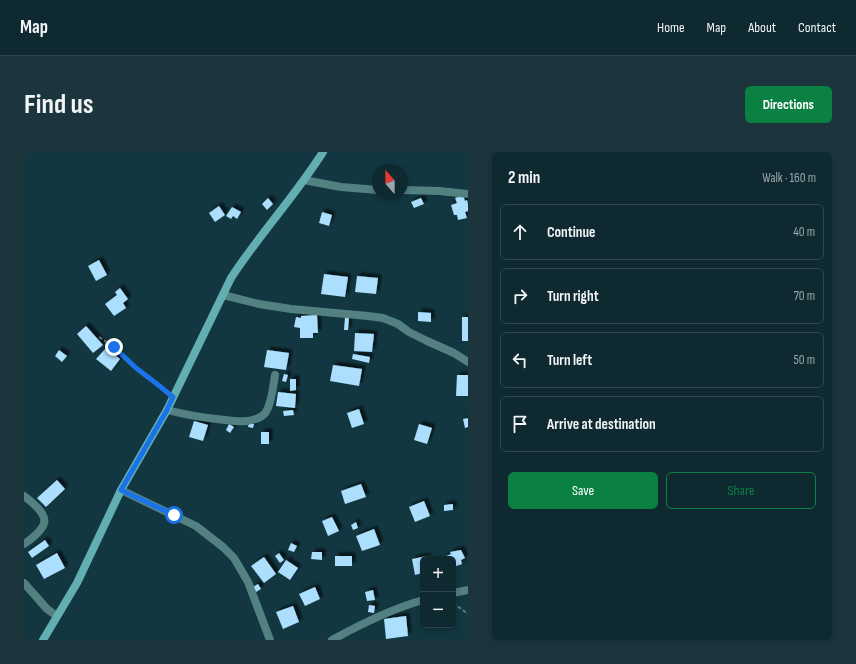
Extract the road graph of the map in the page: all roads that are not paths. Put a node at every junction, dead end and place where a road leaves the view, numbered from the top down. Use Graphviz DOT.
graph roads {
  1 [pos="323,152"];
  2 [pos="304,180"];
  3 [pos="372,190"];
  4 [pos="408,190"];
  5 [pos="468,194"];
  6 [pos="223,295"];
  7 [pos="468,362"];
  8 [pos="274,375"];
  9 [pos="167,410"];
  10 [pos="121,490"];
  11 [pos="24,496"];
  12 [pos="24,544"];
  13 [pos="24,583"];
  14 [pos="468,590"];
  15 [pos="456,592"];
  16 [pos="420,601"];
  17 [pos="57,616"];
  18 [pos="43,640"];
  19 [pos="270,640"];
  20 [pos="332,640"];
  1 -- 2 [label="street"];
  2 -- 3 [label="street"];
  2 -- 6 [label="street"];
  4 -- 5 [label="street"];
  6 -- 7 [label="street"];
  6 -- 9 [label="street"];
  8 -- 9 [label="street"];
  9 -- 10 [label="street"];
  10 -- 17 [label="street"];
  10 -- 19 [label="street"];
  11 -- 12 [label="street"];
  13 -- 17 [label="street"];
  14 -- 15 [label="street"];
  16 -- 20 [label="street"];
  17 -- 18 [label="street"];
}
